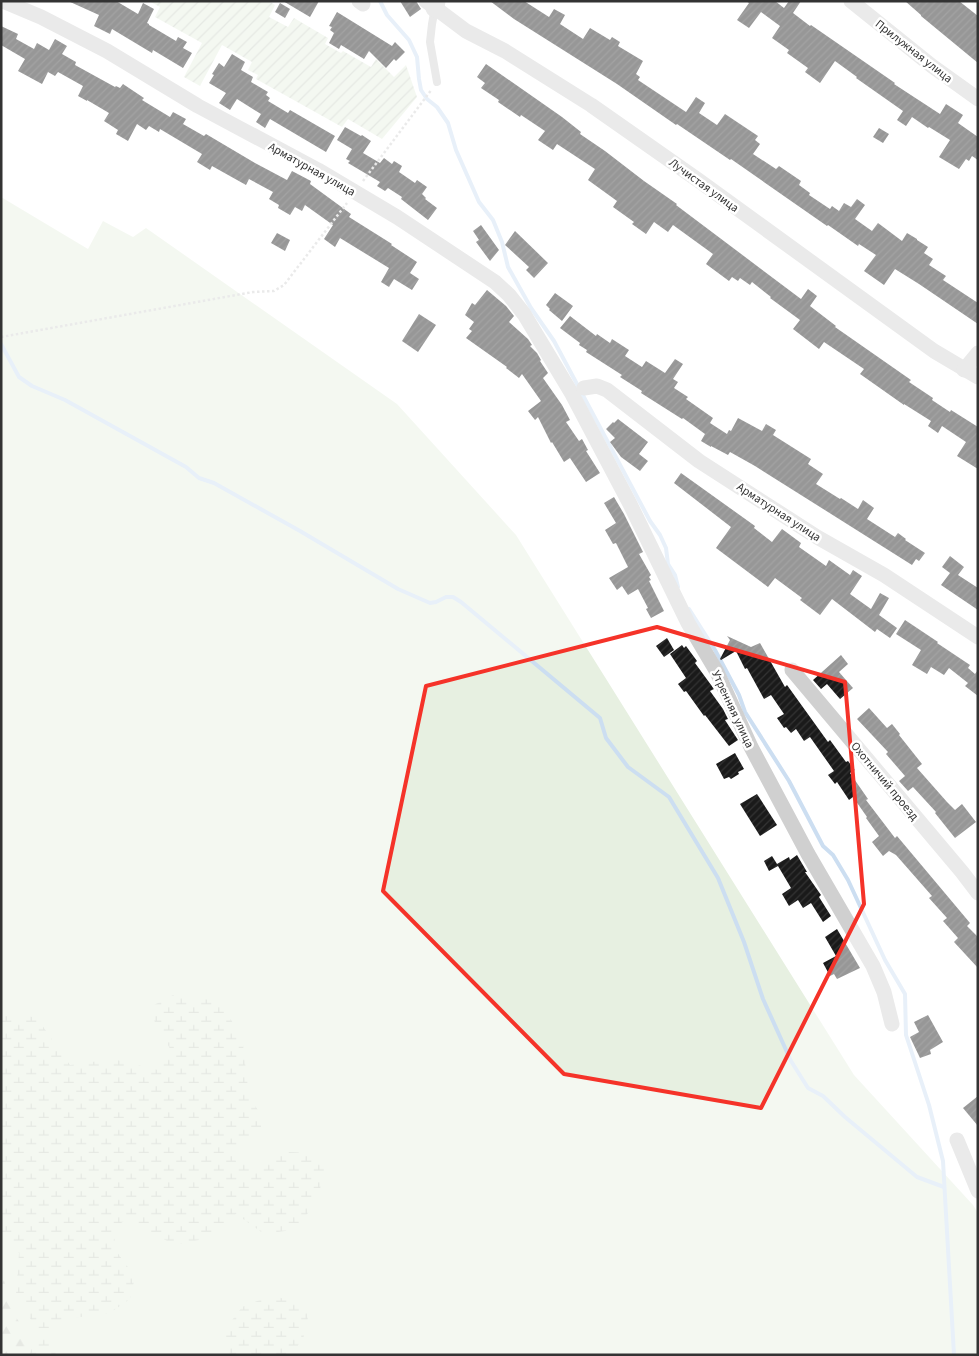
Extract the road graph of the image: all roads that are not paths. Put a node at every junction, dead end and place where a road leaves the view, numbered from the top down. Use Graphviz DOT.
graph roads {
  1 [pos="3,1"];
  2 [pos="851,1"];
  3 [pos="432,4"];
  4 [pos="438,82"];
  5 [pos="978,100"];
  6 [pos="978,353"];
  7 [pos="971,373"];
  8 [pos="577,391"];
  9 [pos="978,637"];
  10 [pos="792,670"];
  11 [pos="978,893"];
  12 [pos="892,1024"];
  13 [pos="957,1140"];
  14 [pos="978,1191"];
  1 -- 8 [label="street, Арматурная улица"];
  2 -- 5 [label="street, Прилужная улица"];
  3 -- 4 [label="lane"];
  3 -- 7 [label="street, Лучистая улица"];
  6 -- 7 [label="street"];
  8 -- 9 [label="street, Арматурная улица"];
  8 -- 12 [label="street, Утренняя улица"];
  10 -- 11 [label="street, Охотничий проезд"];
  13 -- 14 [label="street"];
}
